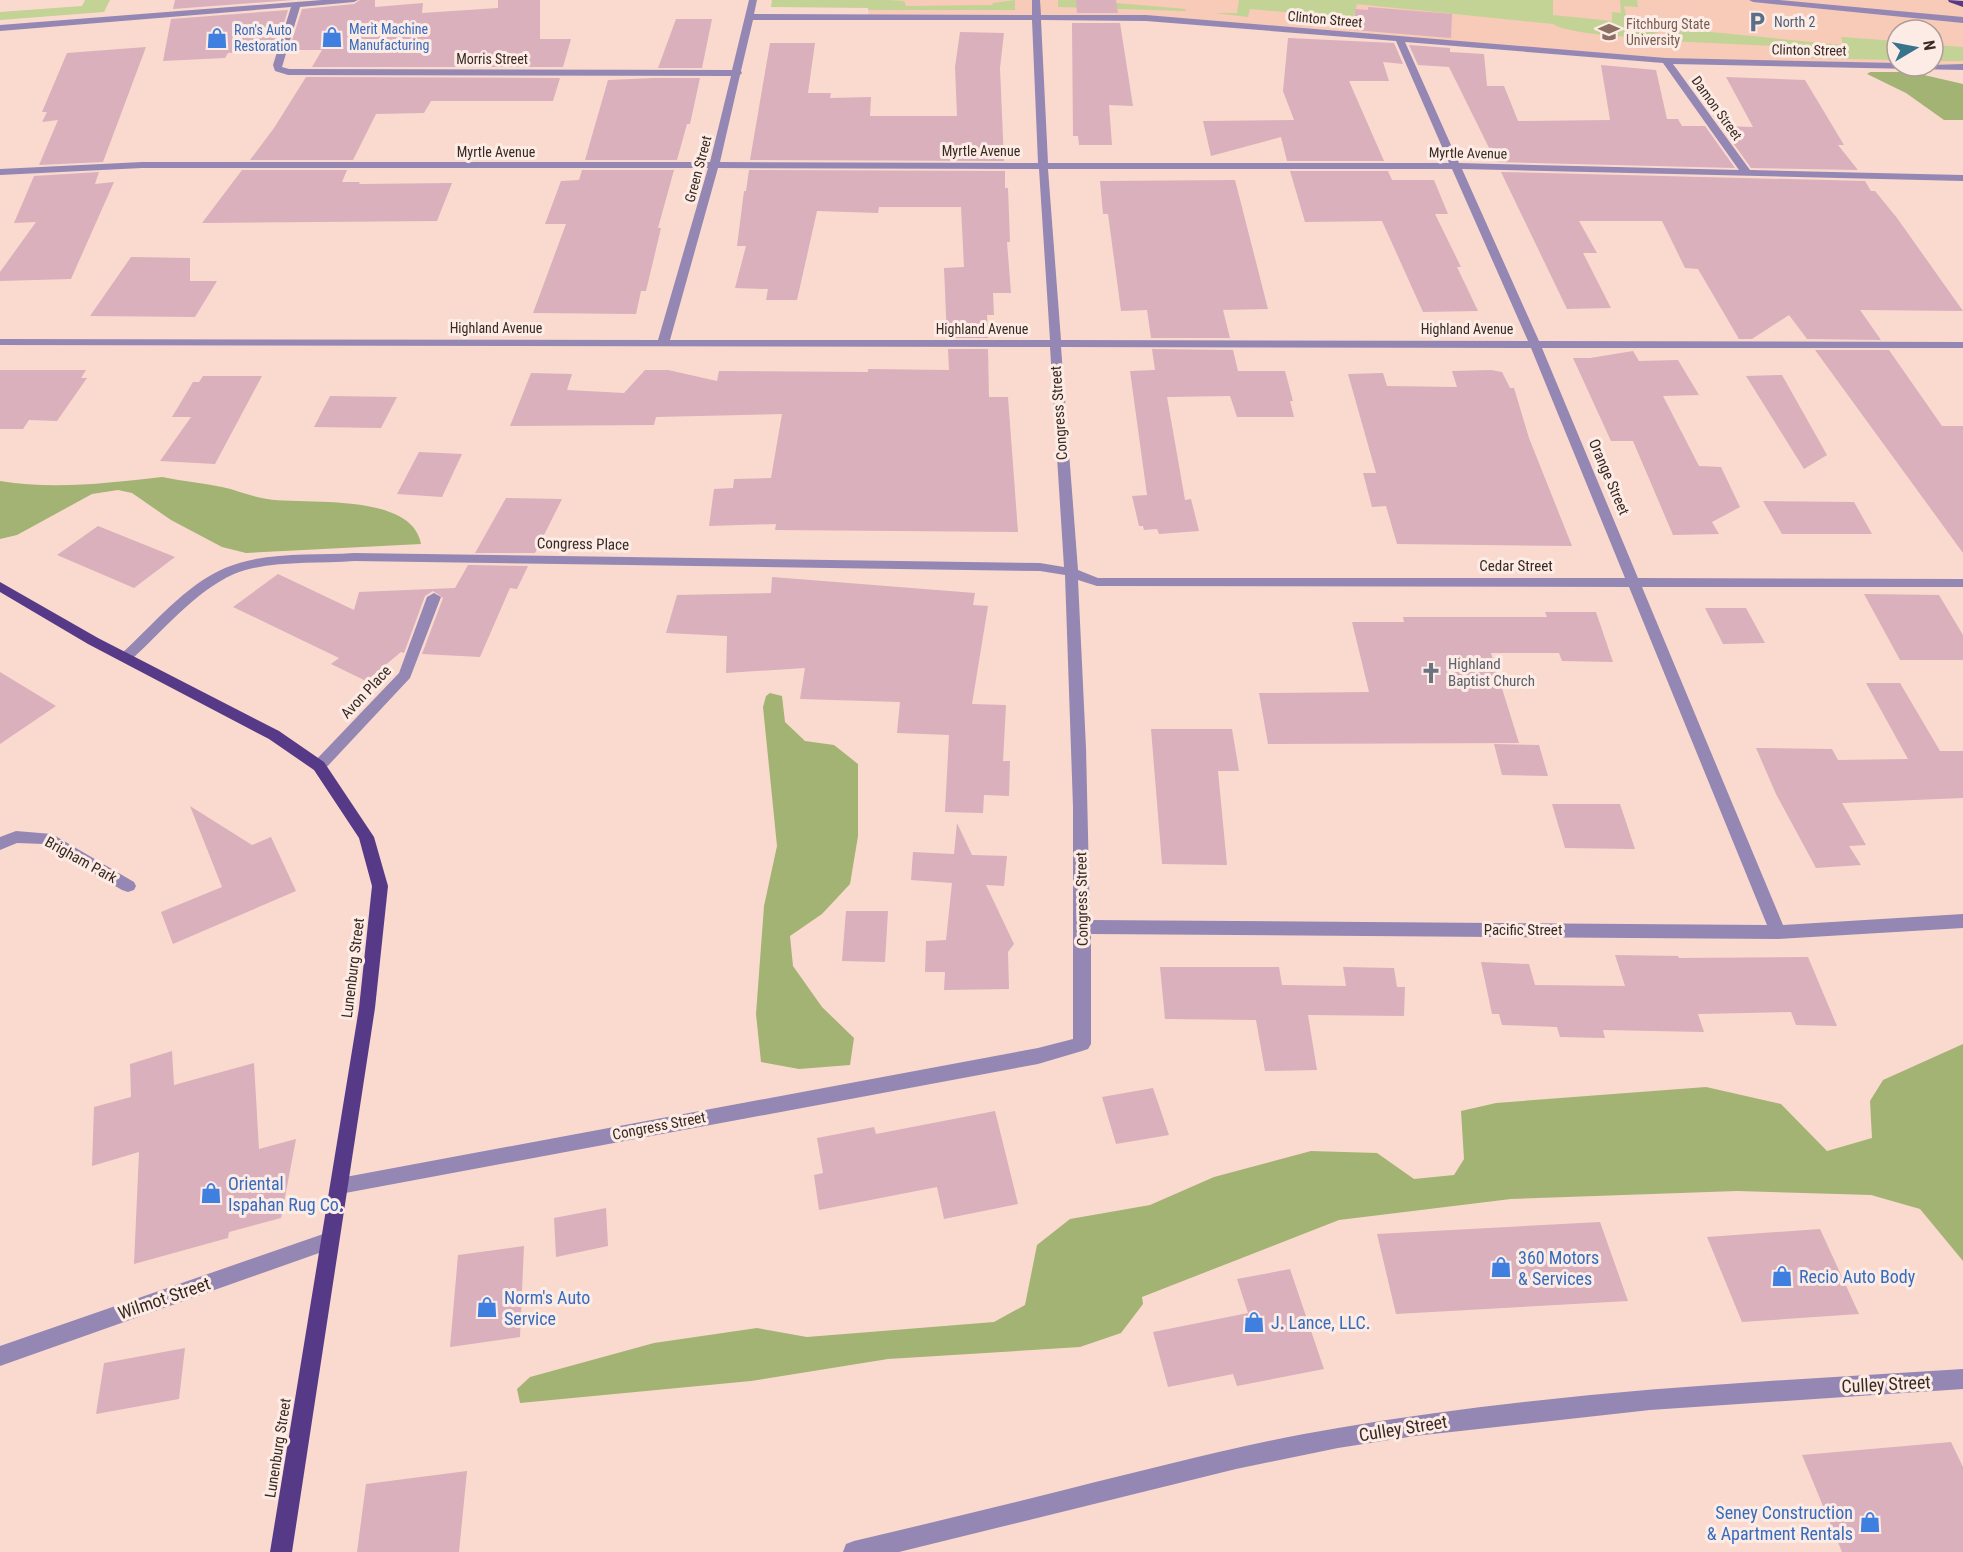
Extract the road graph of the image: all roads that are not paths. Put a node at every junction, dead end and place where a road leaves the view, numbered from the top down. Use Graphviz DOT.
graph roads {
  1 [pos="354,0"];
  2 [pos="753,0"];
  3 [pos="1035,0"];
  4 [pos="1753,0"];
  5 [pos="1952,0"];
  6 [pos="1963,4"];
  7 [pos="297,5"];
  8 [pos="1911,5"];
  9 [pos="1883,12"];
  10 [pos="1036,16"];
  11 [pos="749,17"];
  12 [pos="1963,20"];
  13 [pos="0,28"];
  14 [pos="1399,39"];
  15 [pos="1666,61"];
  16 [pos="1885,66"];
  17 [pos="1945,67"];
  18 [pos="1963,67"];
  19 [pos="738,73"];
  20 [pos="1044,164"];
  21 [pos="714,166"];
  22 [pos="1457,166"];
  23 [pos="0,172"];
  24 [pos="1746,172"];
  25 [pos="1963,178"];
  26 [pos="0,342"];
  27 [pos="663,344"];
  28 [pos="1054,344"];
  29 [pos="1535,344"];
  30 [pos="1963,345"];
  31 [pos="1071,572"];
  32 [pos="1635,583"];
  33 [pos="1963,583"];
  34 [pos="0,586"];
  35 [pos="434,597"];
  36 [pos="126,657"];
  37 [pos="319,766"];
  38 [pos="0,844"];
  39 [pos="128,886"];
  40 [pos="1963,921"];
  41 [pos="1084,927"];
  42 [pos="1778,932"];
  43 [pos="340,1186"];
  44 [pos="329,1241"];
  45 [pos="0,1356"];
  46 [pos="1963,1379"];
  47 [pos="281,1552"];
  48 [pos="854,1552"];
  1 -- 7 [label="street"];
  2 -- 11 [label="street, Green Street"];
  3 -- 10 [label="street, Congress Street"];
  4 -- 9 [label="street"];
  5 -- 6 [label="main road"];
  7 -- 13 [label="street"];
  7 -- 19 [label="street, Morris Street"];
  8 -- 9 [label="street"];
  9 -- 12 [label="street"];
  10 -- 11 [label="street, Clinton Street"];
  10 -- 14 [label="street, Clinton Street"];
  10 -- 20 [label="street, Congress Street"];
  11 -- 19 [label="street, Green Street"];
  14 -- 15 [label="street, Clinton Street"];
  14 -- 22 [label="street, Orange Street"];
  15 -- 16 [label="street, Clinton Street"];
  15 -- 24 [label="street, Damon Street"];
  17 -- 18 [label="street"];
  19 -- 21 [label="street, Green Street"];
  20 -- 21 [label="street, Myrtle Avenue"];
  20 -- 22 [label="street, Myrtle Avenue"];
  20 -- 28 [label="street, Congress Street"];
  21 -- 23 [label="street, Myrtle Avenue"];
  21 -- 27 [label="street, Green Street"];
  22 -- 24 [label="street, Myrtle Avenue"];
  22 -- 29 [label="street, Orange Street"];
  24 -- 25 [label="street, Myrtle Avenue"];
  26 -- 27 [label="street, Highland Avenue"];
  27 -- 28 [label="street, Highland Avenue"];
  28 -- 29 [label="street, Highland Avenue"];
  28 -- 31 [label="street, Congress Street"];
  29 -- 30 [label="street, Highland Avenue"];
  29 -- 32 [label="street, Orange Street"];
  31 -- 32 [label="street, Cedar Street"];
  31 -- 36 [label="street, Congress Place"];
  31 -- 41 [label="street, Congress Street"];
  32 -- 33 [label="street, Cedar Street"];
  32 -- 42 [label="street, Orange Street"];
  34 -- 36 [label="main road, Lunenburg Street"];
  35 -- 37 [label="street, Avon Place"];
  36 -- 37 [label="main road, Lunenburg Street"];
  37 -- 43 [label="main road, Lunenburg Street"];
  38 -- 39 [label="street, Brigham Park"];
  40 -- 42 [label="street, Pacific Street"];
  41 -- 42 [label="street, Pacific Street"];
  41 -- 43 [label="street, Congress Street"];
  43 -- 44 [label="main road, Lunenburg Street"];
  44 -- 45 [label="street, Wilmot Street"];
  44 -- 47 [label="main road, Lunenburg Street"];
  46 -- 48 [label="street, Culley Street"];
}
